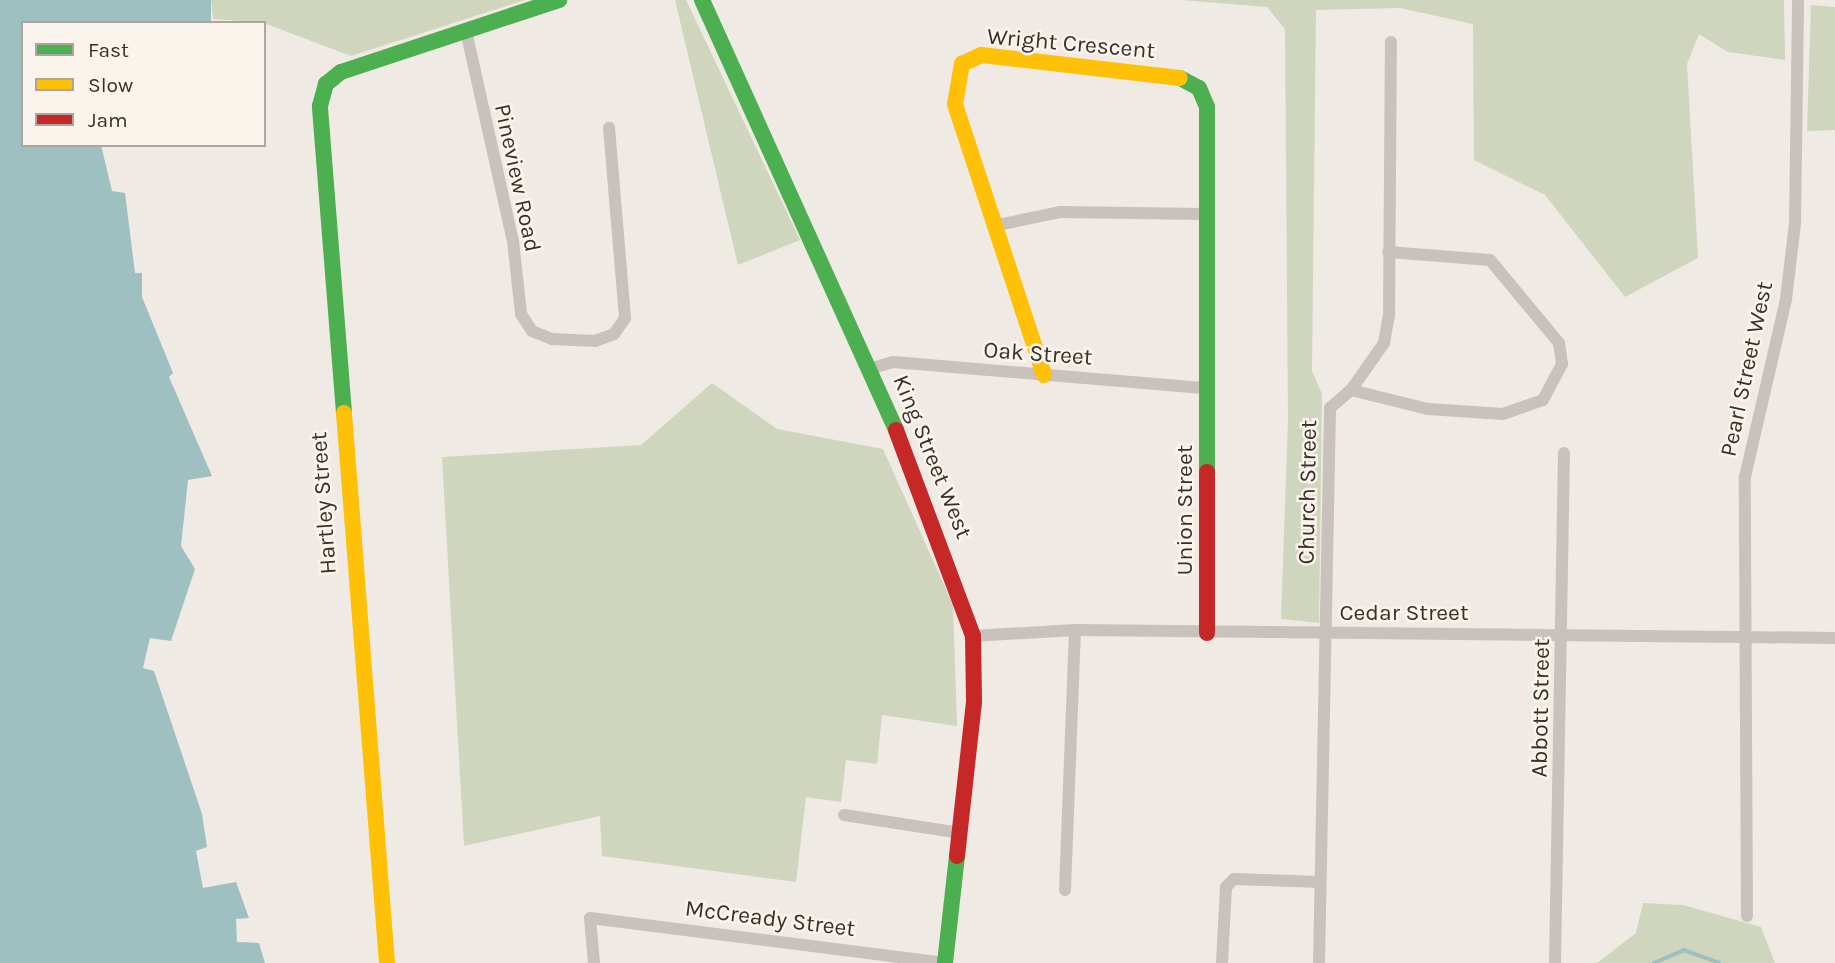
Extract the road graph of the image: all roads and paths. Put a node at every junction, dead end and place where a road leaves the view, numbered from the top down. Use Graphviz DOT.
graph roads {
  1 [pos="559,0"];
  2 [pos="702,0"];
  3 [pos="1798,0"];
  4 [pos="467,31"];
  5 [pos="1391,42"];
  6 [pos="609,128"];
  7 [pos="1204,214"];
  8 [pos="993,226"];
  9 [pos="1388,252"];
  10 [pos="872,368"];
  11 [pos="1044,375"];
  12 [pos="1203,388"];
  13 [pos="1351,390"];
  14 [pos="1564,453"];
  15 [pos="1075,630"];
  16 [pos="1207,633"];
  17 [pos="1327,633"];
  18 [pos="1562,635"];
  19 [pos="973,636"];
  20 [pos="1746,637"];
  21 [pos="1835,638"];
  22 [pos="844,815"];
  23 [pos="960,833"];
  24 [pos="1320,882"];
  25 [pos="1065,890"];
  26 [pos="1747,916"];
  27 [pos="387,963"];
  28 [pos="593,963"];
  29 [pos="945,963"];
  30 [pos="1222,963"];
  31 [pos="1319,963"];
  32 [pos="1555,963"];
  1 -- 4 [label="street, Hartley Street"];
  2 -- 10 [label="street, King Street West"];
  3 -- 20 [label="street, Pearl Street West"];
  4 -- 6 [label="street, Pineview Road"];
  4 -- 27 [label="street, Hartley Street"];
  5 -- 9 [label="street, Church Street"];
  7 -- 8 [label="street"];
  7 -- 8 [label="street, Wright Crescent"];
  7 -- 12 [label="street, Wright Crescent"];
  8 -- 11 [label="street, Wright Crescent"];
  9 -- 13 [label="street, Church Street"];
  9 -- 13 [label="street"];
  10 -- 11 [label="street, Oak Street"];
  10 -- 19 [label="street, King Street West"];
  11 -- 12 [label="street, Oak Street"];
  12 -- 16 [label="street, Union Street"];
  13 -- 17 [label="street, Church Street"];
  14 -- 18 [label="street, Abbott Street"];
  15 -- 16 [label="street, Cedar Street"];
  15 -- 19 [label="street, Cedar Street"];
  15 -- 25 [label="street"];
  16 -- 17 [label="street, Cedar Street"];
  17 -- 18 [label="street, Cedar Street"];
  17 -- 24 [label="street, Church Street"];
  18 -- 20 [label="street, Cedar Street"];
  18 -- 32 [label="street, Abbott Street"];
  19 -- 23 [label="street, King Street West"];
  20 -- 21 [label="street, Cedar Street"];
  20 -- 26 [label="street, Pearl Street West"];
  22 -- 23 [label="street"];
  23 -- 29 [label="street, King Street West"];
  24 -- 30 [label="street"];
  24 -- 31 [label="street, Church Street"];
  28 -- 29 [label="street, McCready Street"];
}
